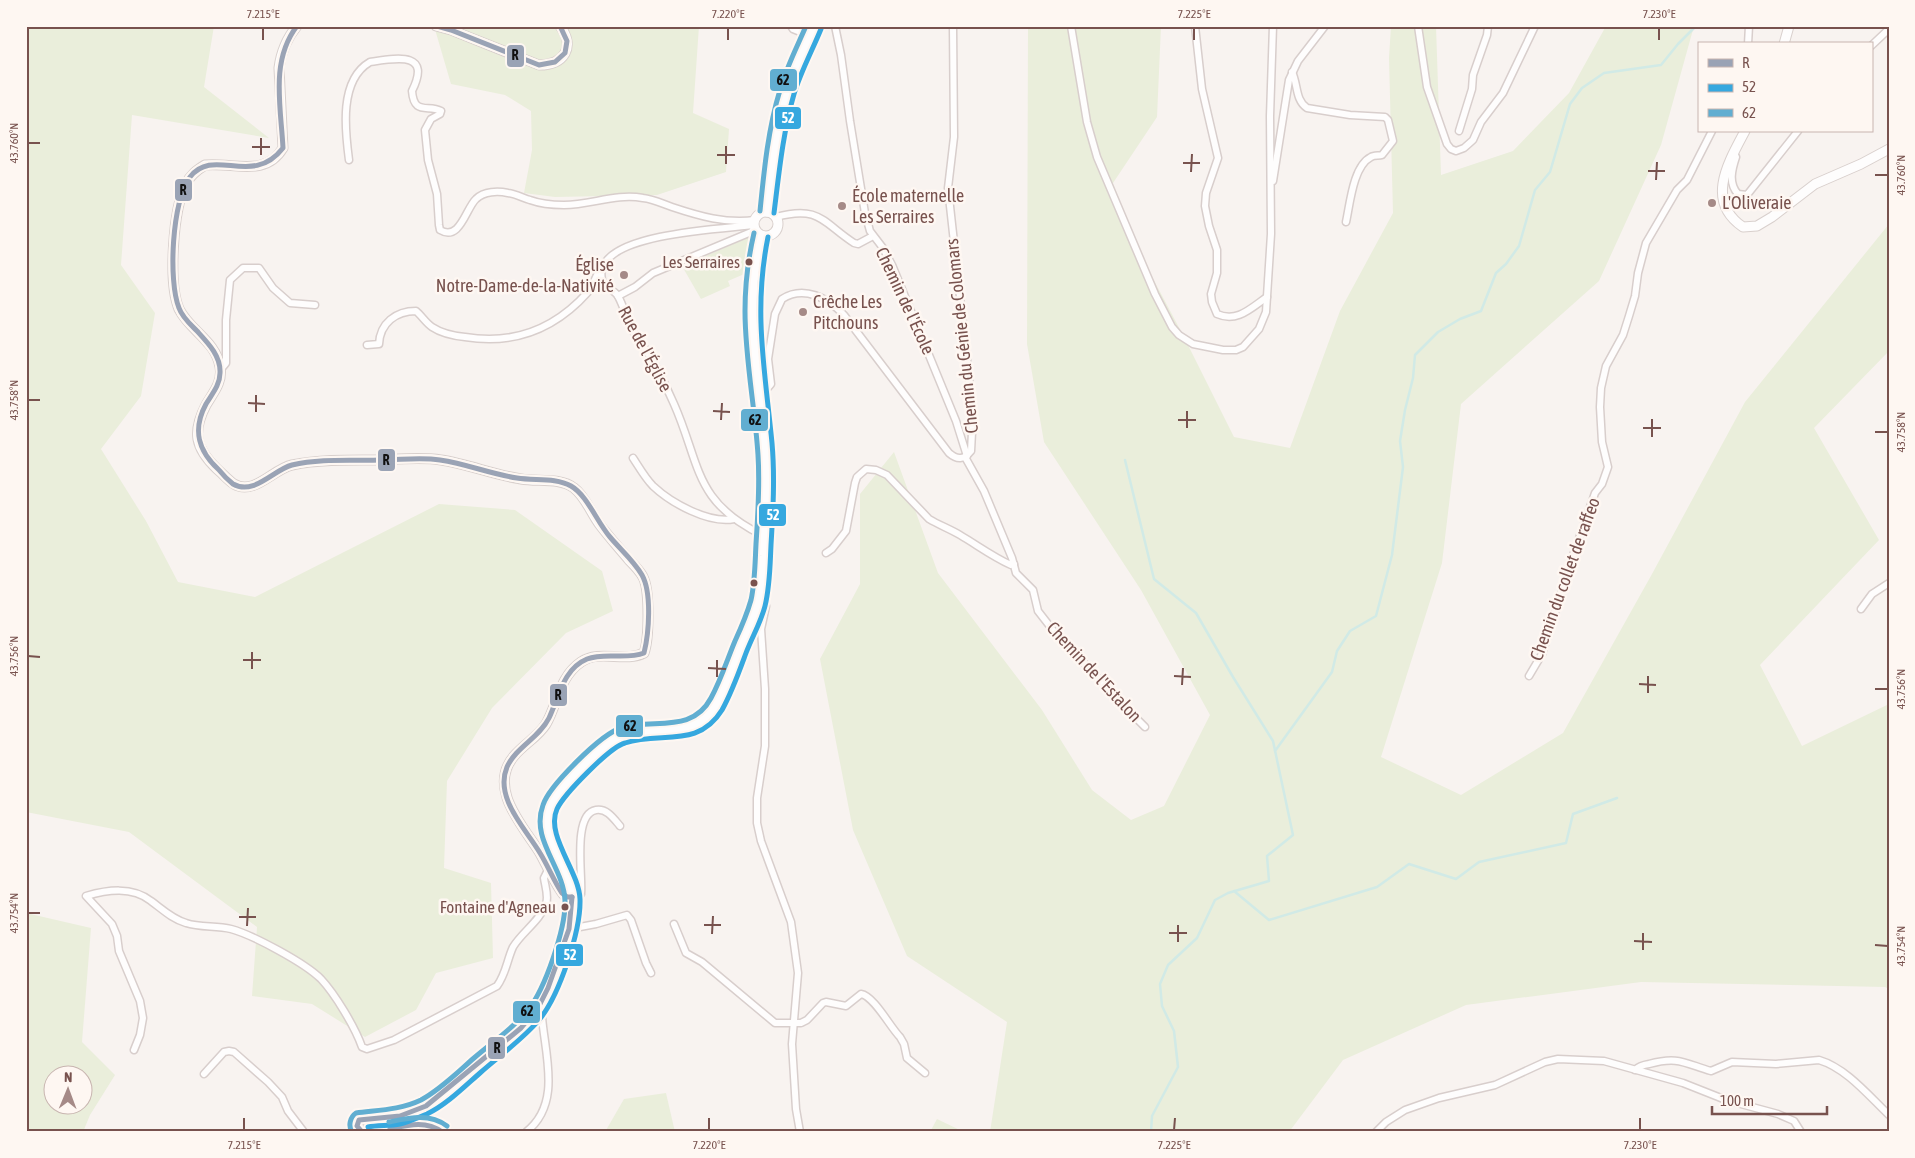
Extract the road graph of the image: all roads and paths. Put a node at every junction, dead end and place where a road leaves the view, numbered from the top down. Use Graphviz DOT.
graph roads {
  1 [pos="297,26"];
  2 [pos="436,26"];
  3 [pos="560,26"];
  4 [pos="791,26"];
  5 [pos="814,26"];
  6 [pos="835,26"];
  7 [pos="953,26"];
  8 [pos="1072,26"];
  9 [pos="1195,26"];
  10 [pos="1273,26"];
  11 [pos="1325,26"];
  12 [pos="1418,26"];
  13 [pos="1488,26"];
  14 [pos="1535,26"];
  15 [pos="1749,26"];
  16 [pos="1789,26"];
  17 [pos="1889,29"];
  18 [pos="810,36"];
  19 [pos="1748,42"];
  20 [pos="1785,42"];
  21 [pos="1872,45"];
  22 [pos="1292,72"];
  23 [pos="1459,130"];
  24 [pos="1711,132"];
  25 [pos="1744,132"];
  26 [pos="1797,132"];
  27 [pos="1889,149"];
  28 [pos="1734,152"];
  29 [pos="349,160"];
  30 [pos="1270,184"];
  31 [pos="767,212"];
  32 [pos="776,217"];
  33 [pos="1346,222"];
  34 [pos="756,228"];
  35 [pos="873,236"];
  36 [pos="603,266"];
  37 [pos="618,296"];
  38 [pos="1267,297"];
  39 [pos="315,305"];
  40 [pos="367,345"];
  41 [pos="221,369"];
  42 [pos="758,391"];
  43 [pos="966,457"];
  44 [pos="633,458"];
  45 [pos="734,519"];
  46 [pos="764,536"];
  47 [pos="826,553"];
  48 [pos="1014,564"];
  49 [pos="1889,583"];
  50 [pos="759,600"];
  51 [pos="1861,609"];
  52 [pos="1529,676"];
  53 [pos="1145,727"];
  54 [pos="620,826"];
  55 [pos="549,868"];
  56 [pos="572,900"];
  57 [pos="674,924"];
  58 [pos="569,929"];
  59 [pos="652,973"];
  60 [pos="538,1008"];
  61 [pos="793,1022"];
  62 [pos="134,1050"];
  63 [pos="1635,1070"];
  64 [pos="204,1074"];
  65 [pos="925,1074"];
  66 [pos="1889,1115"];
  67 [pos="304,1132"];
  68 [pos="362,1132"];
  69 [pos="372,1132"];
  70 [pos="442,1132"];
  71 [pos="526,1132"];
  72 [pos="800,1132"];
  73 [pos="1376,1132"];
  74 [pos="1801,1132"];
  1 -- 41 [label="street"];
  2 -- 3 [label="street"];
  4 -- 18 [label="street"];
  5 -- 18 [label="street"];
  6 -- 35 [label="street, Chemin de l'École"];
  7 -- 43 [label="street, Chemin du Génie de Colomars"];
  8 -- 38 [label="street"];
  9 -- 38 [label="street"];
  10 -- 30 [label="street"];
  11 -- 22 [label="street"];
  12 -- 14 [label="street"];
  13 -- 23 [label="street"];
  15 -- 19 [label="street"];
  16 -- 20 [label="street"];
  17 -- 21 [label="street"];
  18 -- 31 [label="street"];
  22 -- 30 [label="street"];
  22 -- 33 [label="street"];
  24 -- 52 [label="street, Chemin du collet de raffeo"];
  25 -- 28 [label="street"];
  26 -- 28 [label="street"];
  27 -- 28 [label="street"];
  29 -- 34 [label="street"];
  30 -- 38 [label="street"];
  31 -- 32 [label="street"];
  31 -- 34 [label="street"];
  32 -- 34 [label="street"];
  32 -- 35 [label="street"];
  34 -- 36 [label="street"];
  34 -- 37 [label="street"];
  34 -- 42 [label="street"];
  35 -- 43 [label="street, Chemin de l'École"];
  36 -- 37 [label="street, Rue de l'Église"];
  36 -- 40 [label="street"];
  37 -- 45 [label="street, Rue de l'Église"];
  39 -- 41 [label="street"];
  41 -- 55 [label="street"];
  42 -- 43 [label="street, Chemin du Génie de Colomars"];
  42 -- 46 [label="street"];
  43 -- 48 [label="street, Chemin de l'Estalon"];
  44 -- 45 [label="street"];
  45 -- 46 [label="street, Rue de l'Église"];
  46 -- 50 [label="street"];
  47 -- 48 [label="street"];
  48 -- 53 [label="street, Chemin de l'Estalon"];
  49 -- 51 [label="street"];
  50 -- 56 [label="street"];
  50 -- 61 [label="street"];
  54 -- 56 [label="street"];
  55 -- 56 [label="street"];
  55 -- 62 [label="street"];
  56 -- 58 [label="street"];
  57 -- 61 [label="street"];
  58 -- 59 [label="street"];
  58 -- 60 [label="street"];
  60 -- 68 [label="street"];
  60 -- 71 [label="street"];
  61 -- 65 [label="street"];
  61 -- 72 [label="street"];
  63 -- 66 [label="street"];
  63 -- 73 [label="street"];
  63 -- 74 [label="street"];
  64 -- 67 [label="street"];
  69 -- 70 [label="street"];
}
